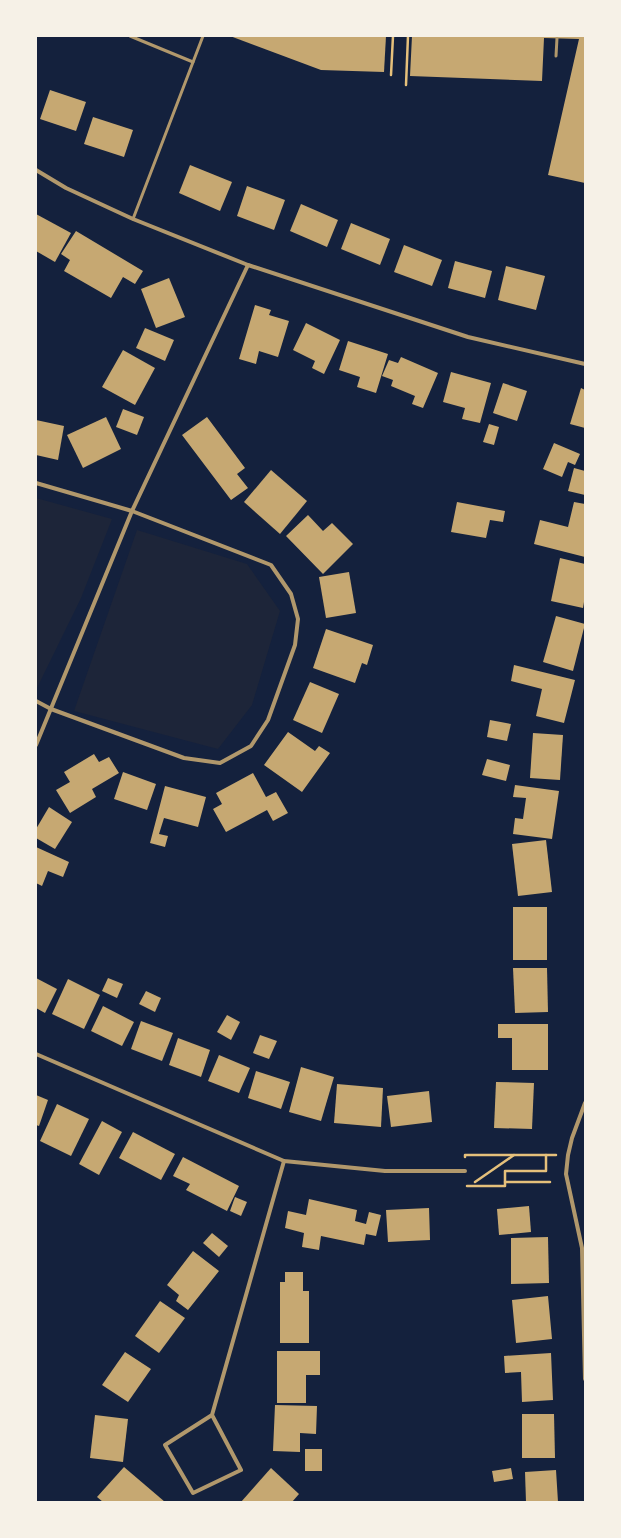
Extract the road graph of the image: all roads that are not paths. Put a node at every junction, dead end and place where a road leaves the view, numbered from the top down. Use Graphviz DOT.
graph roads {
  1 [pos="130,36"];
  2 [pos="203,36"];
  3 [pos="557,38"];
  4 [pos="556,56"];
  5 [pos="193,62"];
  6 [pos="36,170"];
  7 [pos="133,219"];
  8 [pos="248,265"];
  9 [pos="585,364"];
  10 [pos="36,483"];
  11 [pos="132,511"];
  12 [pos="36,701"];
  13 [pos="51,709"];
  14 [pos="36,745"];
  15 [pos="36,1054"];
  16 [pos="585,1103"];
  17 [pos="284,1161"];
  18 [pos="465,1171"];
  19 [pos="585,1379"];
  20 [pos="212,1416"];
  1 -- 5 [label="lane"];
  2 -- 5 [label="lane"];
  3 -- 4 [label="lane"];
  5 -- 7 [label="lane"];
  6 -- 7 [label="street"];
  7 -- 8 [label="street"];
  8 -- 9 [label="street"];
  8 -- 11 [label="street"];
  10 -- 11 [label="street"];
  11 -- 13 [label="street"];
  11 -- 13 [label="street"];
  12 -- 13 [label="street"];
  13 -- 14 [label="street"];
  15 -- 17 [label="street"];
  16 -- 19 [label="street"];
  17 -- 18 [label="street"];
  17 -- 20 [label="street"];
  20 -- 20 [label="street"];
}
